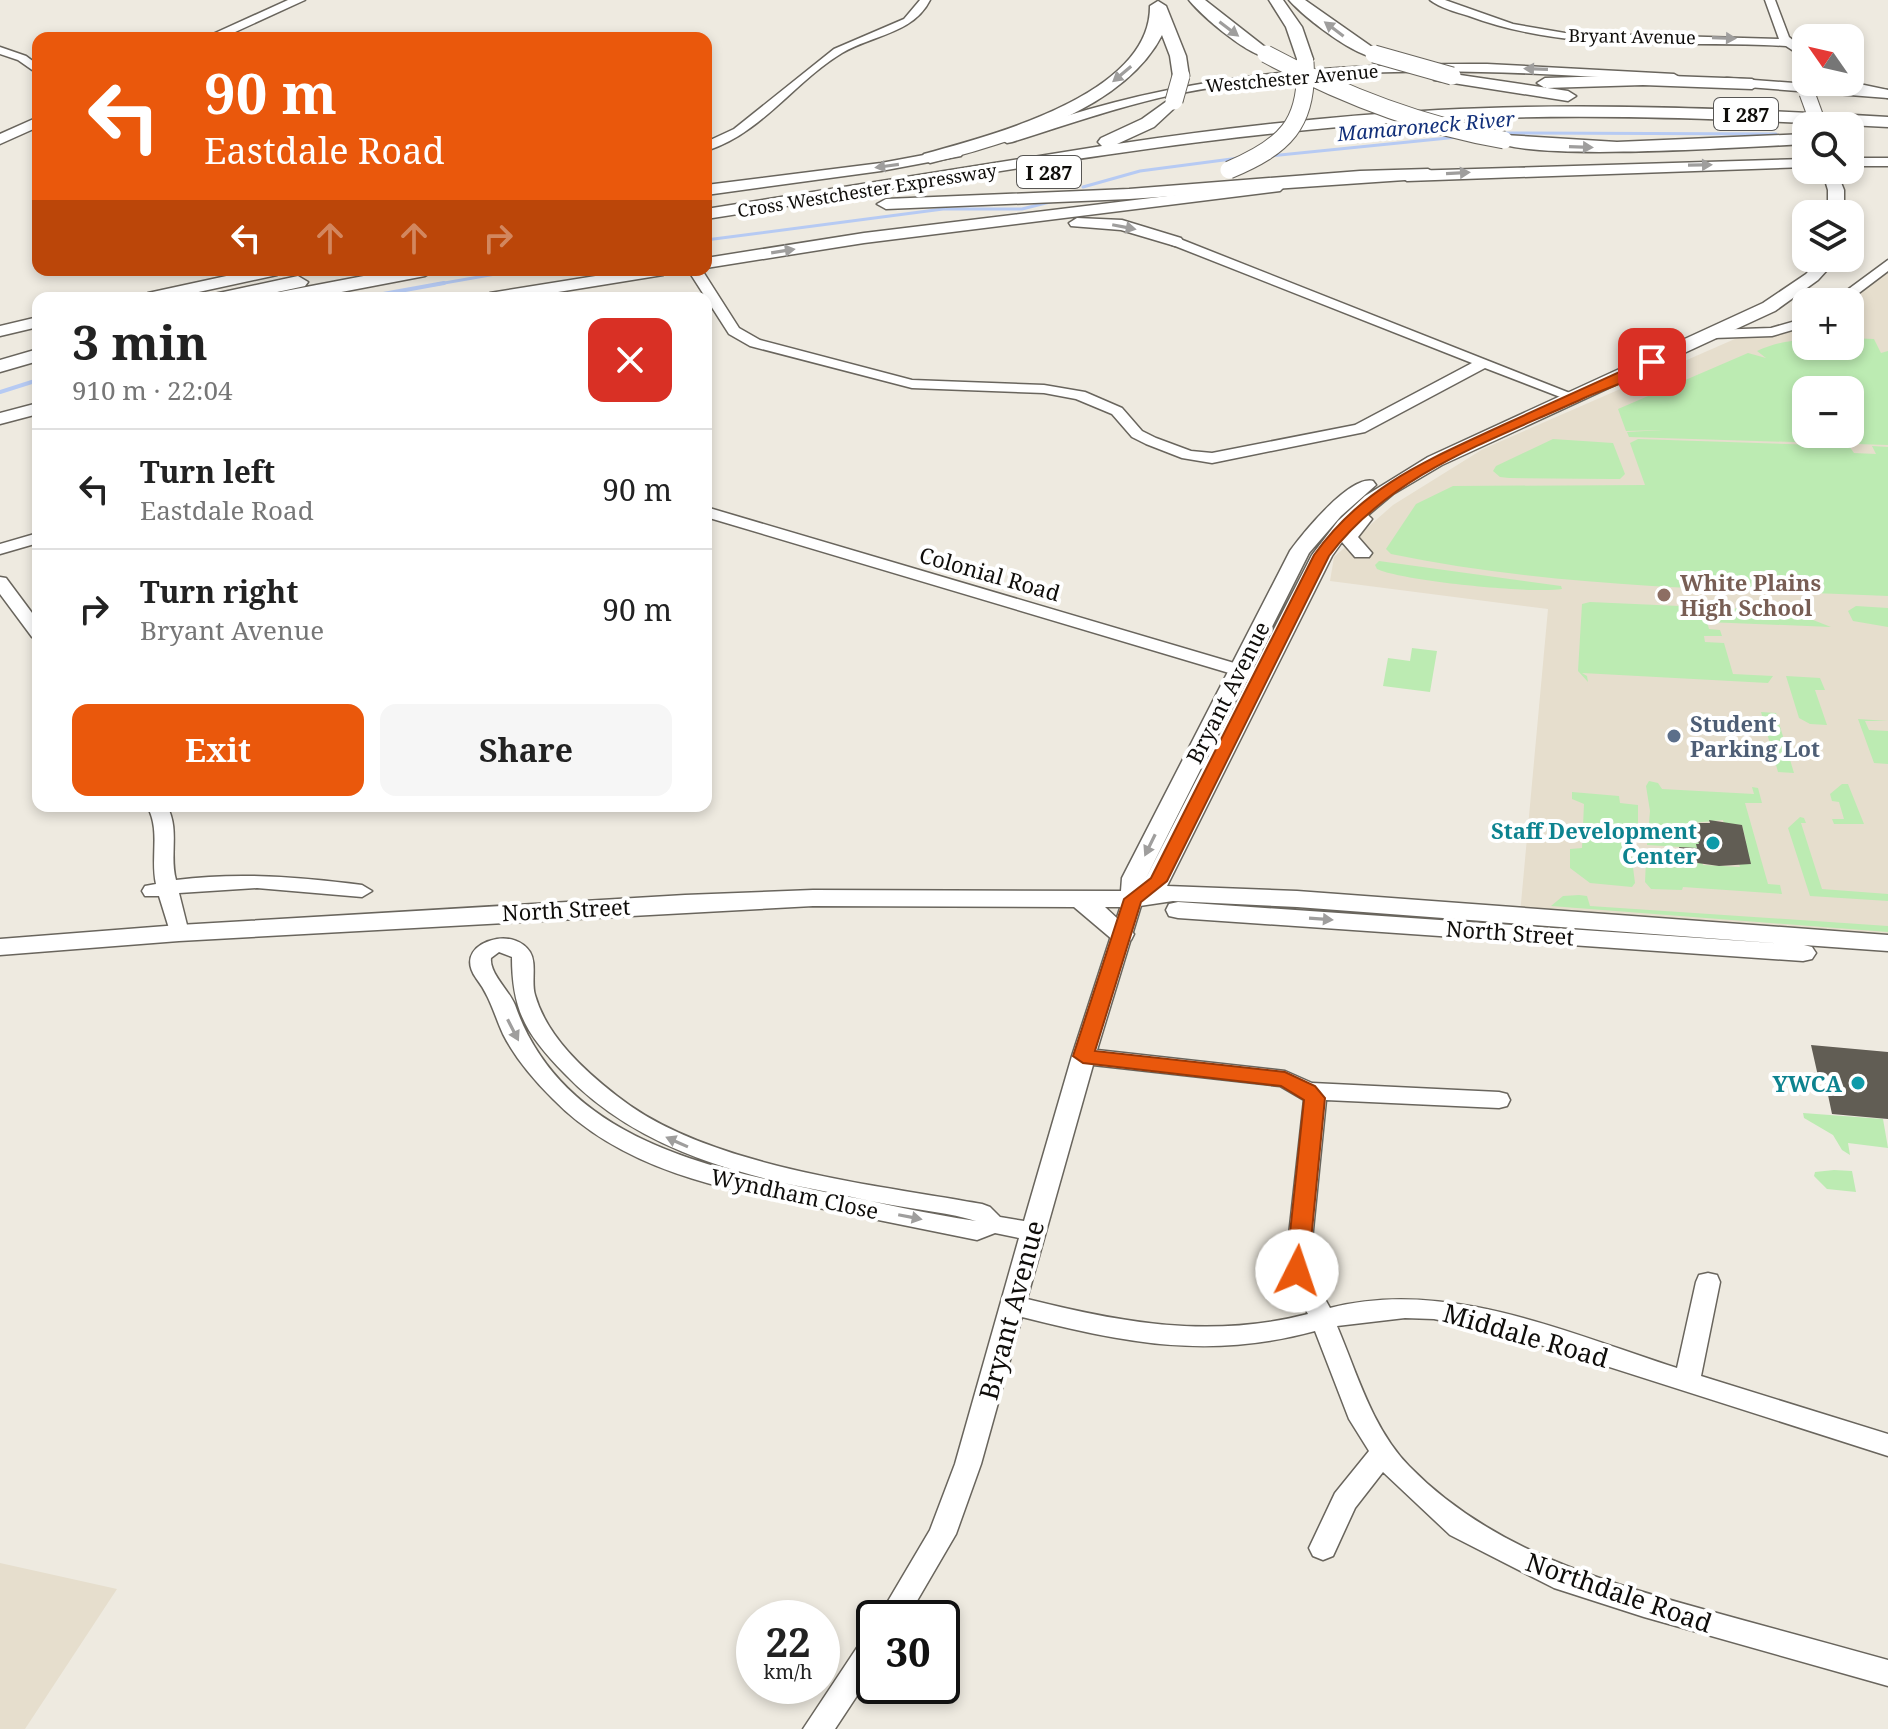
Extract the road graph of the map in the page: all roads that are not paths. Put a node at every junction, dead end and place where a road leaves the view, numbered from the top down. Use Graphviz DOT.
graph roads {
  1 [pos="294,0"];
  2 [pos="918,0"];
  3 [pos="925,0"];
  4 [pos="1196,0"];
  5 [pos="1276,0"];
  6 [pos="1296,0"];
  7 [pos="1435,0"];
  8 [pos="1770,0"];
  9 [pos="1157,4"];
  10 [pos="224,32"];
  11 [pos="1786,43"];
  12 [pos="1792,47"];
  13 [pos="0,50"];
  14 [pos="32,66"];
  15 [pos="1446,77"];
  16 [pos="1752,84"];
  17 [pos="1792,87"];
  18 [pos="1864,88"];
  19 [pos="1864,92"];
  20 [pos="1888,94"];
  21 [pos="1888,114"];
  22 [pos="755,119"];
  23 [pos="1888,122"];
  24 [pos="32,124"];
  25 [pos="1792,126"];
  26 [pos="1864,130"];
  27 [pos="1888,131"];
  28 [pos="1864,137"];
  29 [pos="1888,137"];
  30 [pos="0,140"];
  31 [pos="1792,140"];
  32 [pos="712,144"];
  33 [pos="930,158"];
  34 [pos="1864,162"];
  35 [pos="1888,162"];
  36 [pos="1792,164"];
  37 [pos="1428,174"];
  38 [pos="954,176"];
  39 [pos="712,189"];
  40 [pos="1027,196"];
  41 [pos="1178,199"];
  42 [pos="712,213"];
  43 [pos="746,219"];
  44 [pos="991,222"];
  45 [pos="712,225"];
  46 [pos="1175,241"];
  47 [pos="728,260"];
  48 [pos="712,262"];
  49 [pos="1888,264"];
  50 [pos="712,268"];
  51 [pos="1799,272"];
  52 [pos="1814,272"];
  53 [pos="314,276"];
  54 [pos="325,276"];
  55 [pos="365,276"];
  56 [pos="626,276"];
  57 [pos="699,276"];
  58 [pos="708,276"];
  59 [pos="276,285"];
  60 [pos="706,285"];
  61 [pos="1856,288"];
  62 [pos="207,292"];
  63 [pos="246,292"];
  64 [pos="527,292"];
  65 [pos="710,292"];
  66 [pos="712,295"];
  67 [pos="1758,313"];
  68 [pos="32,323"];
  69 [pos="1792,326"];
  70 [pos="1781,329"];
  71 [pos="0,331"];
  72 [pos="1713,334"];
  73 [pos="32,344"];
  74 [pos="0,352"];
  75 [pos="32,357"];
  76 [pos="1484,362"];
  77 [pos="0,366"];
  78 [pos="1565,394"];
  79 [pos="32,410"];
  80 [pos="0,419"];
  81 [pos="1435,461"];
  82 [pos="712,514"];
  83 [pos="32,540"];
  84 [pos="0,549"];
  85 [pos="1362,553"];
  86 [pos="0,582"];
  87 [pos="32,625"];
  88 [pos="1238,669"];
  89 [pos="1262,677"];
  90 [pos="166,812"];
  91 [pos="159,890"];
  92 [pos="362,891"];
  93 [pos="1080,899"];
  94 [pos="1133,899"];
  95 [pos="508,912"];
  96 [pos="179,933"];
  97 [pos="1122,934"];
  98 [pos="1888,943"];
  99 [pos="500,945"];
  100 [pos="0,947"];
  101 [pos="1888,959"];
  102 [pos="521,986"];
  103 [pos="498,991"];
  104 [pos="1083,1056"];
  105 [pos="573,1089"];
  106 [pos="1308,1091"];
  107 [pos="1499,1100"];
  108 [pos="1032,1232"];
  109 [pos="1708,1282"];
  110 [pos="1013,1305"];
  111 [pos="1322,1319"];
  112 [pos="1687,1383"];
  113 [pos="1888,1445"];
  114 [pos="1384,1452"];
  115 [pos="1323,1548"];
  116 [pos="903,1600"];
  117 [pos="856,1673"];
  118 [pos="1888,1673"];
  119 [pos="818,1729"];
  1 -- 10 [label="main road"];
  2 -- 22 [label="street"];
  3 -- 22 [label="street"];
  4 -- 31 [label="highway, one-way, bridge"];
  5 -- 40 [label="highway, bridge"];
  15 -- 6 [label="highway, one-way, bridge"];
  7 -- 11 [label="street, Bryant Avenue, one-way"];
  8 -- 11 [label="street"];
  9 -- 33 [label="highway, one-way"];
  9 -- 38 [label="highway, bridge"];
  11 -- 12 [label="street, Bryant Avenue"];
  13 -- 14 [label="street"];
  15 -- 16 [label="highway"];
  15 -- 21 [label="highway"];
  16 -- 17 [label="main road, Westchester Avenue"];
  16 -- 33 [label="main road, Westchester Avenue, one-way"];
  18 -- 20 [label="street"];
  19 -- 20 [label="main road, Westchester Avenue"];
  22 -- 32 [label="street"];
  23 -- 38 [label="highway, Cross Westchester Expressway / I 287"];
  24 -- 30 [label="main road"];
  25 -- 43 [label="highway, Cross Westchester Expressway / I 287"];
  26 -- 27 [label="highway"];
  28 -- 29 [label="highway"];
  33 -- 39 [label="main road, Westchester Avenue, one-way"];
  34 -- 35 [label="main road"];
  37 -- 36 [label="main road, one-way"];
  37 -- 40 [label="highway"];
  37 -- 41 [label="main road"];
  38 -- 42 [label="highway, Cross Westchester Expressway / I 287"];
  40 -- 43 [label="highway"];
  41 -- 44 [label="main road"];
  41 -- 46 [label="main road"];
  43 -- 45 [label="highway, Cross Westchester Expressway / I 287"];
  44 -- 46 [label="main road, one-way"];
  47 -- 44 [label="main road, one-way"];
  46 -- 76 [label="street"];
  47 -- 48 [label="main road"];
  47 -- 50 [label="street"];
  49 -- 61 [label="street"];
  51 -- 78 [label="main road, Bryant Avenue"];
  52 -- 67 [label="main road, Bryant Avenue"];
  53 -- 59 [label="highway"];
  54 -- 59 [label="highway"];
  55 -- 59 [label="highway"];
  56 -- 64 [label="main road"];
  57 -- 60 [label="street"];
  58 -- 60 [label="street"];
  59 -- 62 [label="main road"];
  59 -- 63 [label="highway"];
  60 -- 65 [label="street"];
  66 -- 76 [label="street"];
  67 -- 70 [label="street"];
  67 -- 72 [label="main road, Bryant Avenue"];
  68 -- 71 [label="main road"];
  69 -- 70 [label="street"];
  70 -- 72 [label="street"];
  72 -- 78 [label="main road, Bryant Avenue"];
  73 -- 74 [label="highway"];
  75 -- 77 [label="highway"];
  76 -- 78 [label="street"];
  78 -- 81 [label="main road, Bryant Avenue"];
  78 -- 88 [label="main road, Bryant Avenue"];
  79 -- 80 [label="main road"];
  81 -- 85 [label="main road"];
  81 -- 89 [label="main road, Bryant Avenue"];
  82 -- 88 [label="street, Colonial Road"];
  83 -- 84 [label="street"];
  86 -- 87 [label="street"];
  88 -- 89 [label="street, Colonial Road"];
  88 -- 94 [label="main road, Bryant Avenue, one-way"];
  89 -- 94 [label="main road, Bryant Avenue"];
  90 -- 91 [label="street"];
  91 -- 92 [label="street"];
  91 -- 96 [label="street"];
  93 -- 94 [label="main road, North Street"];
  93 -- 95 [label="main road, North Street"];
  93 -- 97 [label="main road"];
  94 -- 97 [label="street, Bryant Avenue"];
  94 -- 98 [label="main road, North Street"];
  94 -- 101 [label="main road, North Street, one-way"];
  95 -- 96 [label="main road, North Street"];
  95 -- 99 [label="street, Wyndham Close"];
  96 -- 100 [label="main road, North Street"];
  97 -- 104 [label="street, Bryant Avenue"];
  99 -- 102 [label="street, Wyndham Close"];
  99 -- 103 [label="street, Wyndham Close"];
  102 -- 103 [label="street"];
  102 -- 105 [label="street, Wyndham Close"];
  103 -- 105 [label="street, Wyndham Close, one-way"];
  104 -- 106 [label="street"];
  104 -- 108 [label="street, Bryant Avenue"];
  105 -- 108 [label="street, Wyndham Close"];
  106 -- 107 [label="street"];
  106 -- 111 [label="street, Northdale Road"];
  108 -- 110 [label="street, Bryant Avenue"];
  109 -- 112 [label="street"];
  110 -- 111 [label="street, Middale Road"];
  110 -- 116 [label="street, Bryant Avenue"];
  111 -- 112 [label="street, Middale Road"];
  111 -- 114 [label="street, Northdale Road"];
  112 -- 113 [label="street, Middale Road"];
  114 -- 115 [label="street"];
  114 -- 118 [label="street, Northdale Road"];
  117 -- 119 [label="street"];
}
